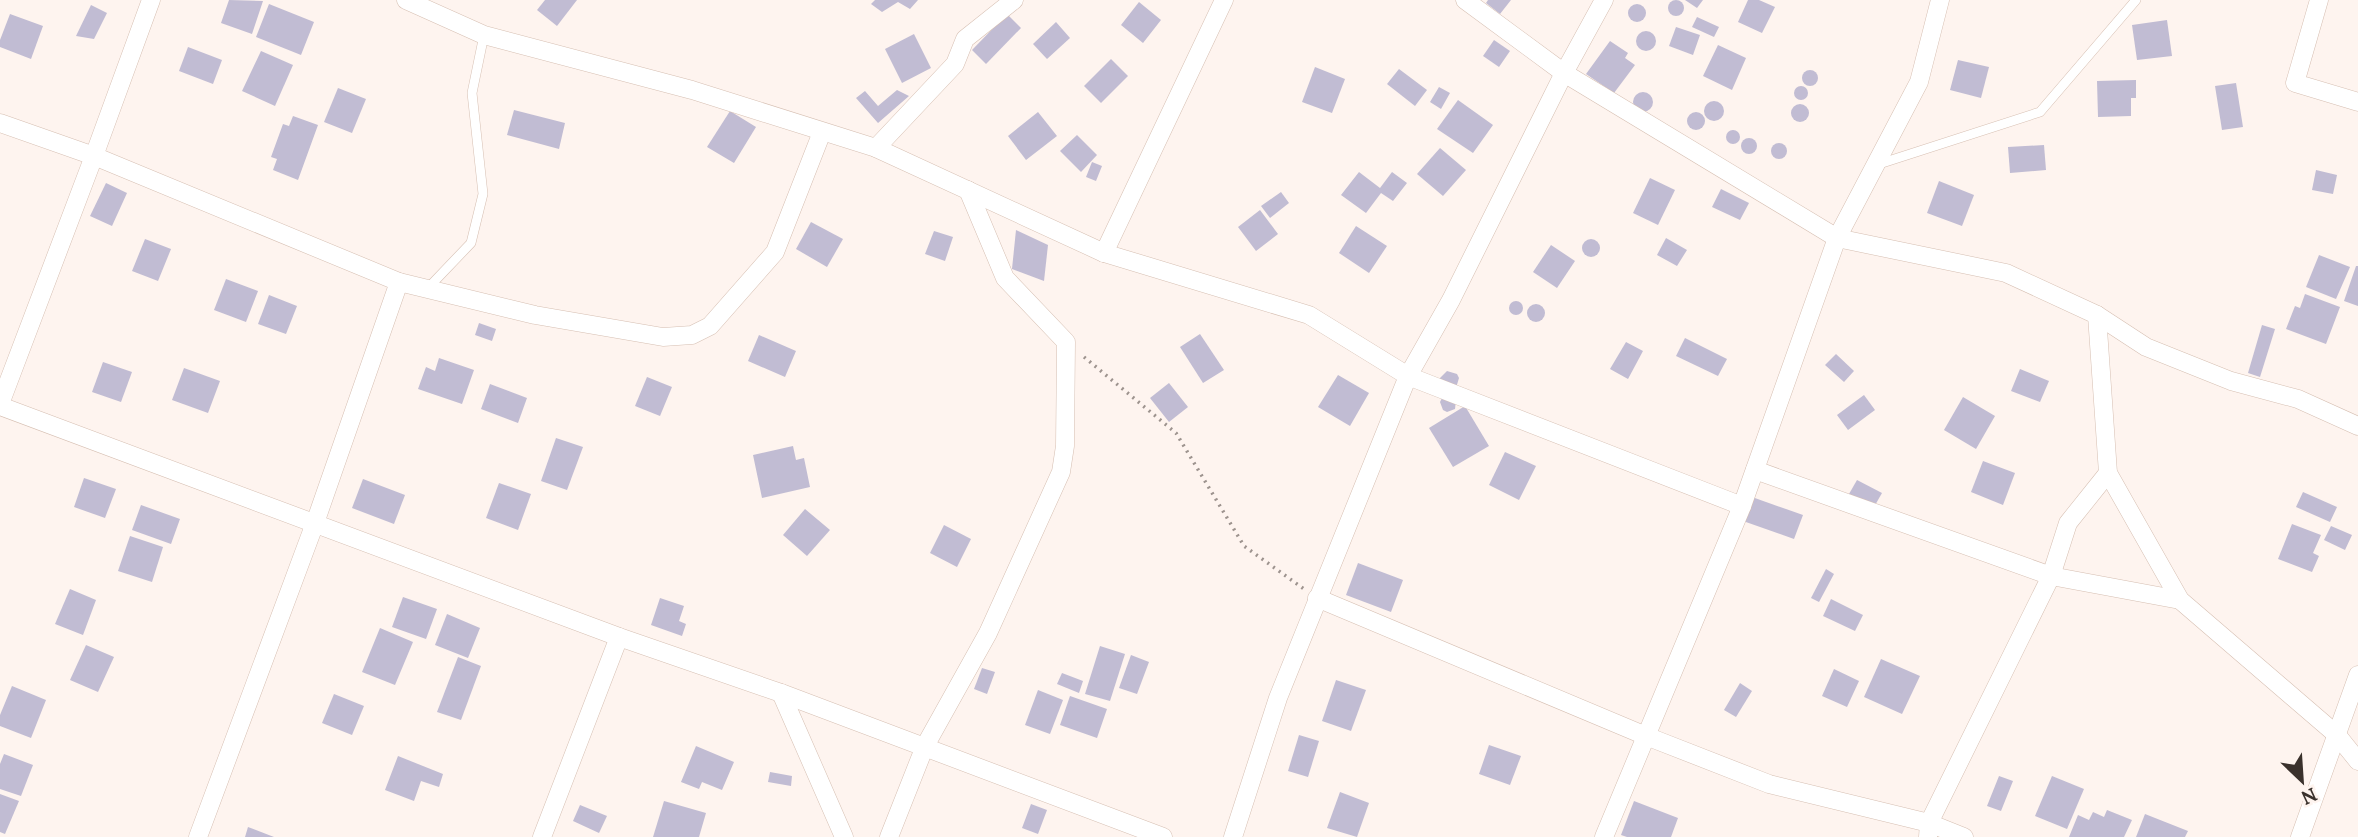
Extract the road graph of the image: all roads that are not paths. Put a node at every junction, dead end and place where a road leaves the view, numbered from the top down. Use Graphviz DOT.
graph roads {
  1 [pos="151,0"];
  2 [pos="406,0"];
  3 [pos="1014,0"];
  4 [pos="1224,0"];
  5 [pos="1465,0"];
  6 [pos="1604,0"];
  7 [pos="1940,0"];
  8 [pos="2136,0"];
  9 [pos="2319,0"];
  10 [pos="484,35"];
  11 [pos="1564,73"];
  12 [pos="2358,103"];
  13 [pos="0,124"];
  14 [pos="822,132"];
  15 [pos="876,148"];
  16 [pos="94,156"];
  17 [pos="1875,166"];
  18 [pos="968,190"];
  19 [pos="1837,238"];
  20 [pos="1104,253"];
  21 [pos="399,282"];
  22 [pos="428,288"];
  23 [pos="2097,315"];
  24 [pos="1408,376"];
  25 [pos="0,405"];
  26 [pos="2358,426"];
  27 [pos="1755,470"];
  28 [pos="2108,473"];
  29 [pos="1742,506"];
  30 [pos="315,523"];
  31 [pos="2051,576"];
  32 [pos="1317,598"];
  33 [pos="2180,600"];
  34 [pos="619,636"];
  35 [pos="2358,675"];
  36 [pos="781,692"];
  37 [pos="2337,735"];
  38 [pos="1646,736"];
  39 [pos="925,746"];
  40 [pos="2358,761"];
  41 [pos="1929,830"];
  42 [pos="198,837"];
  43 [pos="542,837"];
  44 [pos="844,837"];
  45 [pos="889,837"];
  46 [pos="1164,837"];
  47 [pos="1233,837"];
  48 [pos="1604,837"];
  49 [pos="1964,837"];
  50 [pos="2300,837"];
  1 -- 16 [label="street"];
  2 -- 10 [label="street"];
  3 -- 15 [label="street"];
  4 -- 20 [label="street"];
  5 -- 11 [label="street"];
  6 -- 11 [label="street"];
  7 -- 17 [label="street"];
  8 -- 17 [label="lane"];
  9 -- 12 [label="street"];
  10 -- 14 [label="street"];
  10 -- 22 [label="lane"];
  11 -- 19 [label="street"];
  11 -- 24 [label="street"];
  13 -- 16 [label="street"];
  14 -- 15 [label="street"];
  14 -- 22 [label="street"];
  15 -- 18 [label="street"];
  16 -- 21 [label="street"];
  16 -- 25 [label="street"];
  17 -- 19 [label="street"];
  18 -- 20 [label="street"];
  18 -- 39 [label="street"];
  19 -- 23 [label="street"];
  19 -- 27 [label="street"];
  20 -- 24 [label="street"];
  21 -- 22 [label="street"];
  21 -- 30 [label="street"];
  23 -- 26 [label="street"];
  23 -- 28 [label="street"];
  24 -- 29 [label="street"];
  24 -- 32 [label="street"];
  25 -- 30 [label="street"];
  27 -- 29 [label="street"];
  27 -- 31 [label="street"];
  28 -- 31 [label="street"];
  28 -- 33 [label="street"];
  29 -- 38 [label="street"];
  30 -- 34 [label="street"];
  30 -- 42 [label="street"];
  31 -- 33 [label="street"];
  31 -- 41 [label="street"];
  32 -- 38 [label="street"];
  32 -- 47 [label="street"];
  33 -- 37 [label="street"];
  34 -- 36 [label="street"];
  34 -- 43 [label="street"];
  35 -- 37 [label="street"];
  36 -- 39 [label="street"];
  36 -- 44 [label="street"];
  37 -- 40 [label="street"];
  37 -- 50 [label="street"];
  38 -- 41 [label="street"];
  38 -- 48 [label="street"];
  39 -- 45 [label="street"];
  39 -- 46 [label="street"];
  41 -- 49 [label="street"];
}
